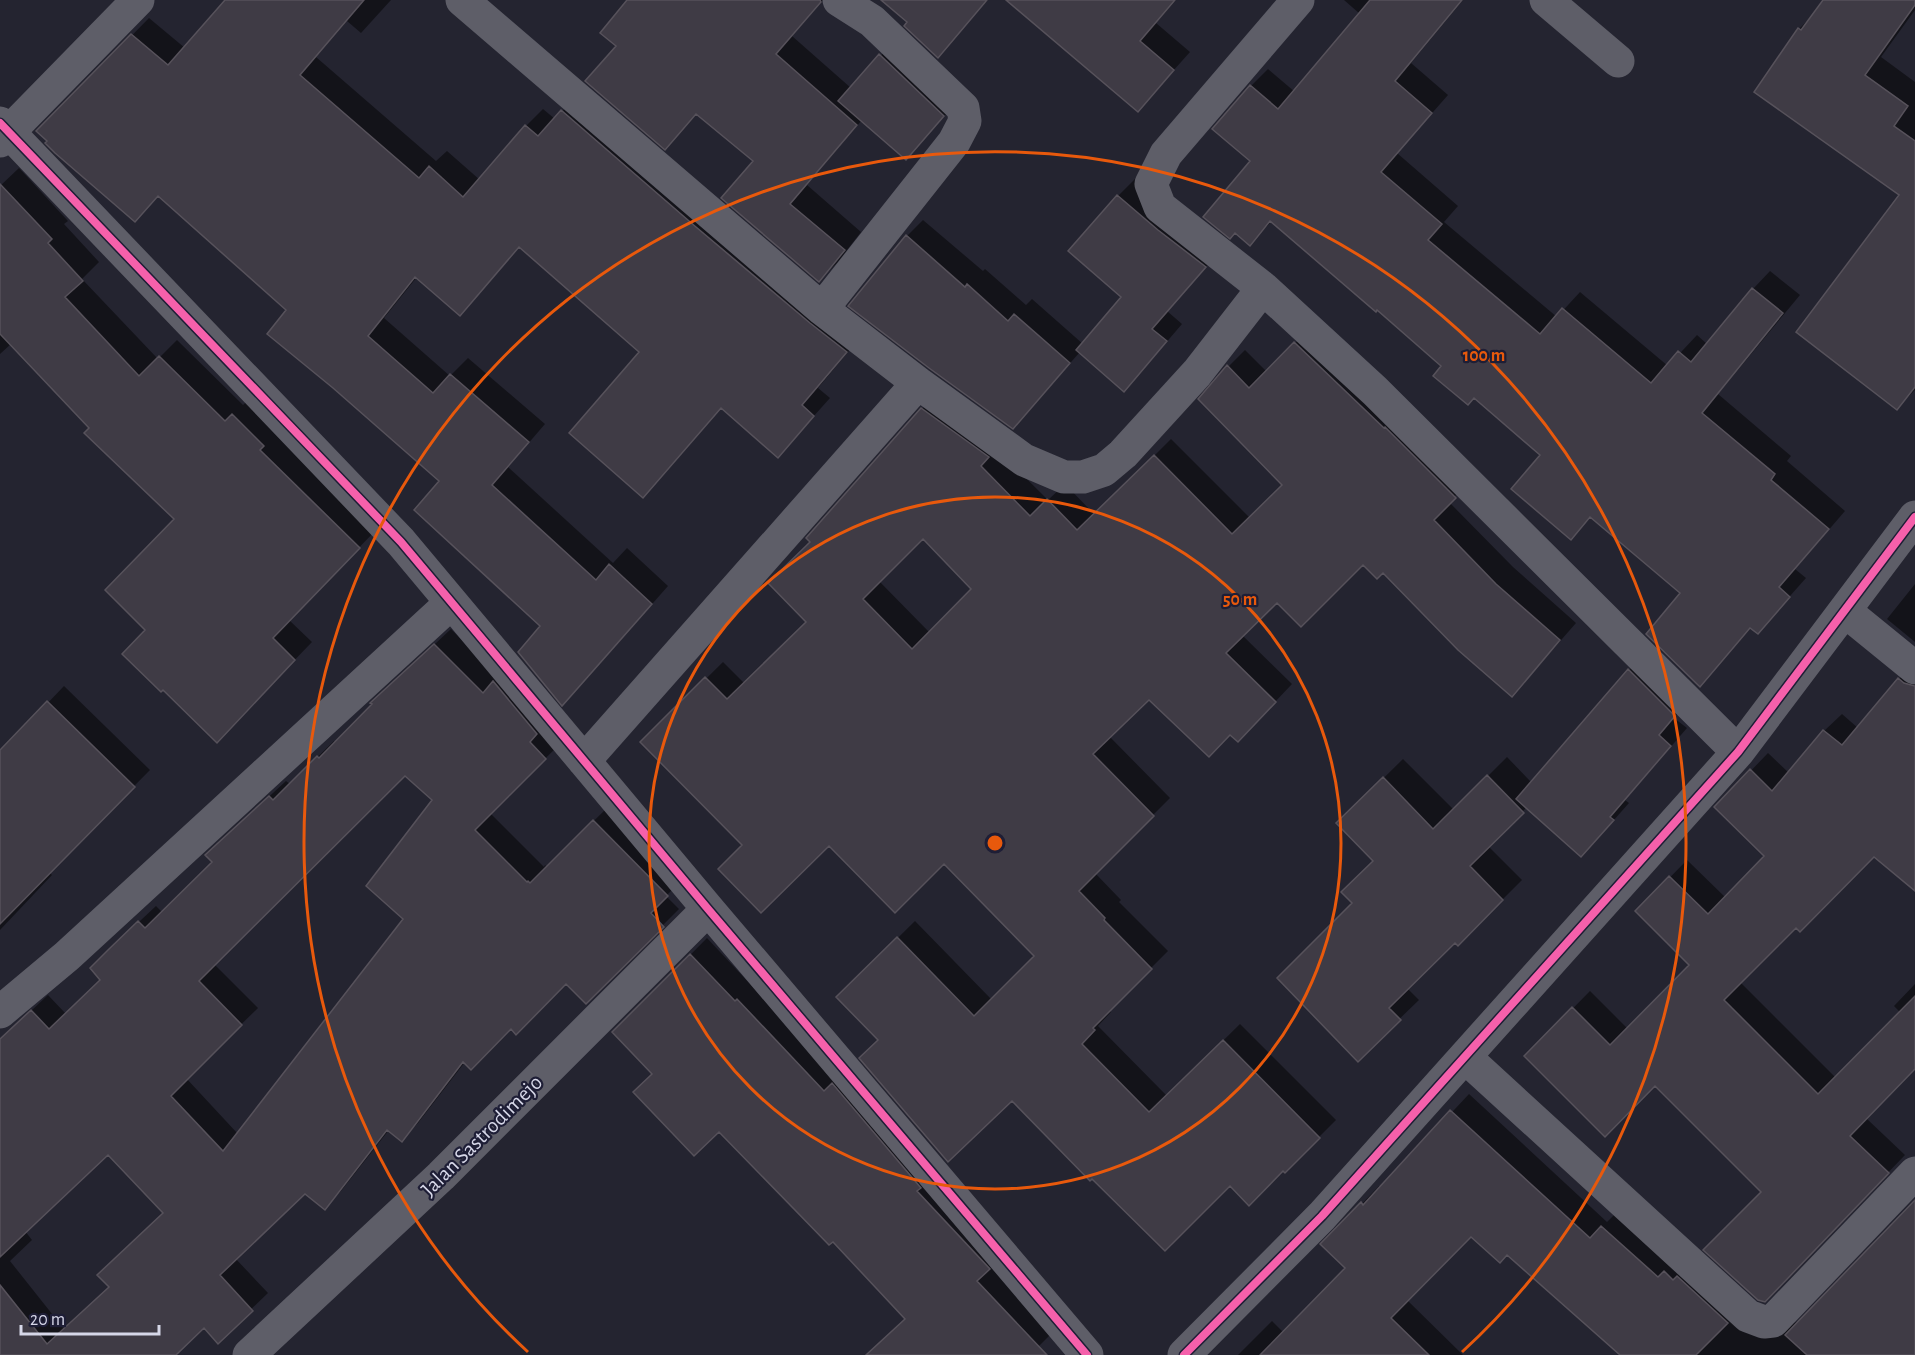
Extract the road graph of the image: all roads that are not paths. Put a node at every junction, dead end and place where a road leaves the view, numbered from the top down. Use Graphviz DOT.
graph roads {
  1 [pos="138,0"];
  2 [pos="462,0"];
  3 [pos="839,0"];
  4 [pos="1298,0"];
  5 [pos="1546,0"];
  6 [pos="1618,61"];
  7 [pos="3,132"];
  8 [pos="1263,288"];
  9 [pos="822,309"];
  10 [pos="918,383"];
  11 [pos="1915,518"];
  12 [pos="451,603"];
  13 [pos="1845,611"];
  14 [pos="1915,669"];
  15 [pos="1738,752"];
  16 [pos="584,761"];
  17 [pos="708,909"];
  18 [pos="0,1012"];
  19 [pos="1465,1057"];
  20 [pos="1915,1173"];
  21 [pos="249,1355"];
  22 [pos="1087,1355"];
  23 [pos="1184,1355"];
  1 -- 7 [label="street"];
  2 -- 9 [label="street"];
  3 -- 9 [label="street"];
  4 -- 8 [label="street"];
  5 -- 6 [label="street"];
  7 -- 12 [label="street"];
  8 -- 10 [label="street"];
  8 -- 15 [label="street"];
  9 -- 10 [label="street"];
  10 -- 16 [label="street"];
  11 -- 13 [label="street"];
  12 -- 16 [label="street"];
  12 -- 18 [label="street"];
  13 -- 14 [label="street"];
  13 -- 15 [label="street"];
  15 -- 19 [label="street"];
  16 -- 17 [label="street"];
  17 -- 21 [label="street, Jalan Sastrodimejo"];
  17 -- 22 [label="street"];
  19 -- 20 [label="street"];
  19 -- 23 [label="street"];
}
